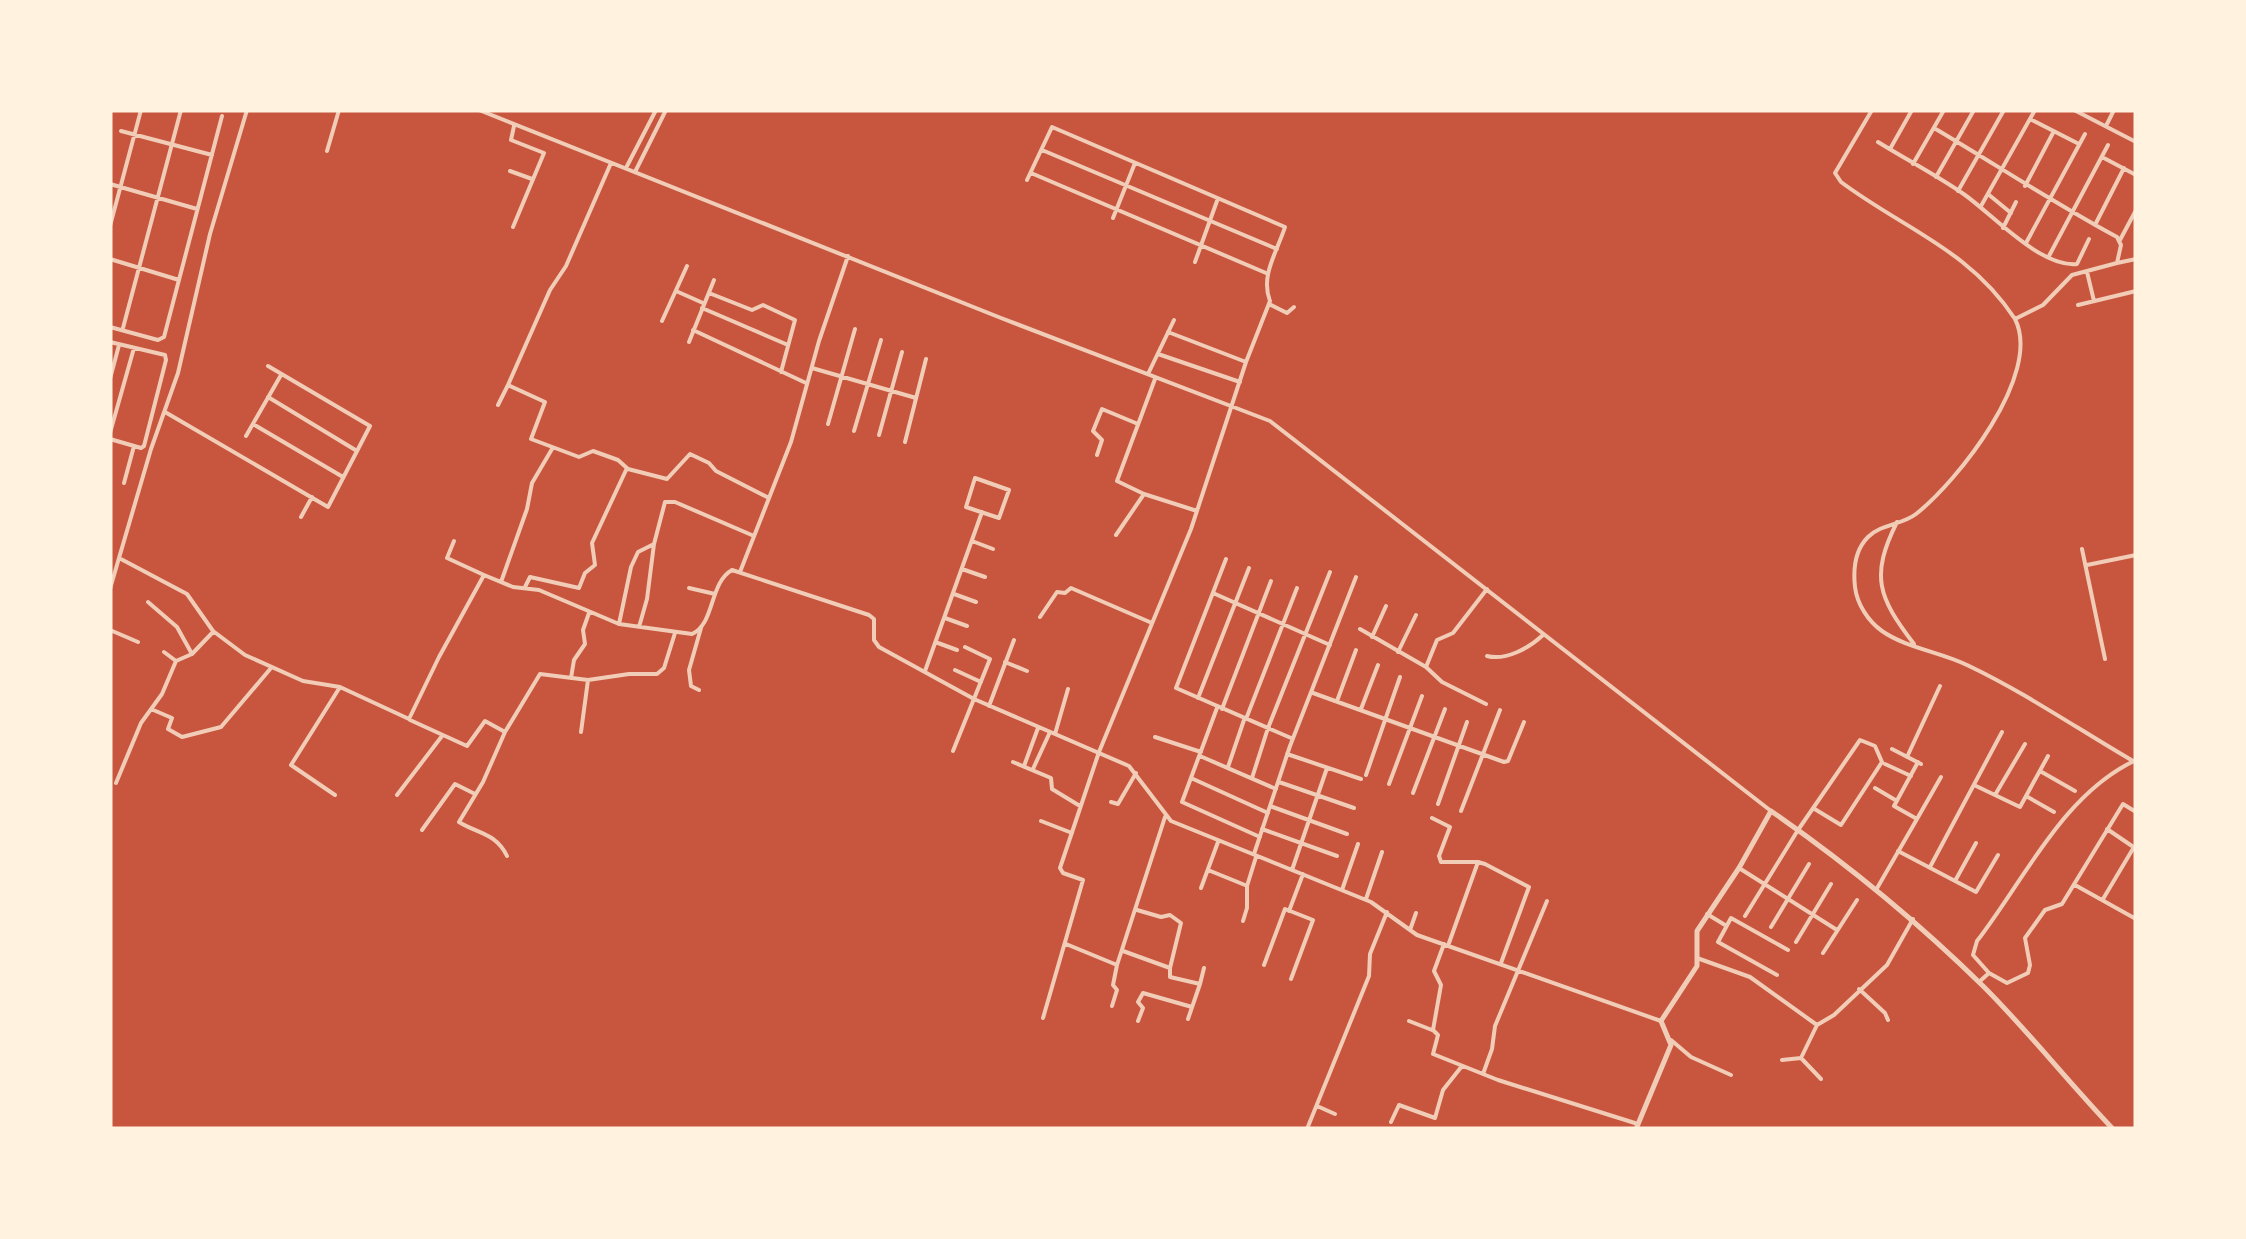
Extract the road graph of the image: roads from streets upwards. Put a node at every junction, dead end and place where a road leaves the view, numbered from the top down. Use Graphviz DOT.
graph roads {
  1 [pos="141,110"];
  2 [pos="181,110"];
  3 [pos="247,110"];
  4 [pos="340,110"];
  5 [pos="656,110"];
  6 [pos="666,110"];
  7 [pos="1912,110"];
  8 [pos="1944,110"];
  9 [pos="1974,110"];
  10 [pos="2004,110"];
  11 [pos="2035,110"];
  12 [pos="2076,110"];
  13 [pos="2114,110"];
  14 [pos="485,111"];
  15 [pos="1869,111"];
  16 [pos="222,116"];
  17 [pos="2030,119"];
  18 [pos="514,125"];
  19 [pos="2106,126"];
  20 [pos="1934,128"];
  21 [pos="120,131"];
  22 [pos="2054,131"];
  23 [pos="134,134"];
  24 [pos="2084,134"];
  25 [pos="1956,141"];
  26 [pos="1878,142"];
  27 [pos="2136,142"];
  28 [pos="172,144"];
  29 [pos="2079,144"];
  30 [pos="2108,145"];
  31 [pos="1890,149"];
  32 [pos="1042,150"];
  33 [pos="328,151"];
  34 [pos="1980,154"];
  35 [pos="212,156"];
  36 [pos="2102,157"];
  37 [pos="611,163"];
  38 [pos="1135,163"];
  39 [pos="1913,164"];
  40 [pos="626,168"];
  41 [pos="2003,168"];
  42 [pos="2124,168"];
  43 [pos="510,171"];
  44 [pos="635,172"];
  45 [pos="1031,173"];
  46 [pos="2136,174"];
  47 [pos="1936,177"];
  48 [pos="532,180"];
  49 [pos="1027,180"];
  50 [pos="110,184"];
  51 [pos="2026,186"];
  52 [pos="121,187"];
  53 [pos="1125,187"];
  54 [pos="1958,191"];
  55 [pos="1988,194"];
  56 [pos="158,197"];
  57 [pos="1218,199"];
  58 [pos="2049,200"];
  59 [pos="2016,202"];
  60 [pos="1981,208"];
  61 [pos="198,209"];
  62 [pos="1116,210"];
  63 [pos="2136,210"];
  64 [pos="2011,212"];
  65 [pos="2072,212"];
  66 [pos="1113,218"];
  67 [pos="1208,223"];
  68 [pos="2095,225"];
  69 [pos="110,226"];
  70 [pos="512,227"];
  71 [pos="2003,228"];
  72 [pos="2089,239"];
  73 [pos="2120,240"];
  74 [pos="2026,243"];
  75 [pos="1200,247"];
  76 [pos="1277,249"];
  77 [pos="848,256"];
  78 [pos="2049,256"];
  79 [pos="110,259"];
  80 [pos="2136,259"];
  81 [pos="1195,262"];
  82 [pos="2116,263"];
  83 [pos="687,266"];
  84 [pos="139,267"];
  85 [pos="2087,271"];
  86 [pos="1268,274"];
  87 [pos="179,280"];
  88 [pos="714,280"];
  89 [pos="676,291"];
  90 [pos="2136,292"];
  91 [pos="709,293"];
  92 [pos="2094,301"];
  93 [pos="1270,304"];
  94 [pos="703,305"];
  95 [pos="2078,305"];
  96 [pos="1294,307"];
  97 [pos="2015,319"];
  98 [pos="1174,320"];
  99 [pos="662,322"];
  100 [pos="110,326"];
  101 [pos="855,329"];
  102 [pos="122,330"];
  103 [pos="693,330"];
  104 [pos="1168,332"];
  105 [pos="881,340"];
  106 [pos="110,342"];
  107 [pos="688,342"];
  108 [pos="119,344"];
  109 [pos="788,345"];
  110 [pos="134,348"];
  111 [pos="902,352"];
  112 [pos="1158,354"];
  113 [pos="926,359"];
  114 [pos="1246,362"];
  115 [pos="268,366"];
  116 [pos="812,368"];
  117 [pos="1150,369"];
  118 [pos="781,372"];
  119 [pos="281,374"];
  120 [pos="842,377"];
  121 [pos="1155,378"];
  122 [pos="110,379"];
  123 [pos="1240,382"];
  124 [pos="808,384"];
  125 [pos="867,384"];
  126 [pos="508,385"];
  127 [pos="891,392"];
  128 [pos="268,398"];
  129 [pos="916,398"];
  130 [pos="1234,400"];
  131 [pos="498,405"];
  132 [pos="165,412"];
  133 [pos="253,424"];
  134 [pos="828,424"];
  135 [pos="1138,424"];
  136 [pos="854,431"];
  137 [pos="879,435"];
  138 [pos="110,436"];
  139 [pos="246,436"];
  140 [pos="905,442"];
  141 [pos="134,446"];
  142 [pos="552,449"];
  143 [pos="357,451"];
  144 [pos="1098,455"];
  145 [pos="627,468"];
  146 [pos="344,476"];
  147 [pos="124,482"];
  148 [pos="1144,494"];
  149 [pos="312,498"];
  150 [pos="770,498"];
  151 [pos="1197,510"];
  152 [pos="982,512"];
  153 [pos="301,517"];
  154 [pos="1897,522"];
  155 [pos="1116,535"];
  156 [pos="754,536"];
  157 [pos="454,541"];
  158 [pos="972,541"];
  159 [pos="654,544"];
  160 [pos="993,548"];
  161 [pos="2082,549"];
  162 [pos="2136,555"];
  163 [pos="119,558"];
  164 [pos="1226,558"];
  165 [pos="2085,565"];
  166 [pos="1249,568"];
  167 [pos="962,569"];
  168 [pos="740,572"];
  169 [pos="1330,572"];
  170 [pos="484,575"];
  171 [pos="985,577"];
  172 [pos="1356,577"];
  173 [pos="1271,580"];
  174 [pos="501,582"];
  175 [pos="525,587"];
  176 [pos="688,588"];
  177 [pos="1296,588"];
  178 [pos="1487,589"];
  179 [pos="110,590"];
  180 [pos="1213,593"];
  181 [pos="715,594"];
  182 [pos="954,594"];
  183 [pos="148,602"];
  184 [pos="976,602"];
  185 [pos="1235,603"];
  186 [pos="1386,606"];
  187 [pos="589,611"];
  188 [pos="1258,614"];
  189 [pos="1416,615"];
  190 [pos="1040,617"];
  191 [pos="945,618"];
  192 [pos="1152,623"];
  193 [pos="619,624"];
  194 [pos="1282,625"];
  195 [pos="639,626"];
  196 [pos="967,626"];
  197 [pos="701,628"];
  198 [pos="110,630"];
  199 [pos="1360,630"];
  200 [pos="213,631"];
  201 [pos="675,633"];
  202 [pos="1306,635"];
  203 [pos="1543,635"];
  204 [pos="1372,637"];
  205 [pos="1014,640"];
  206 [pos="138,642"];
  207 [pos="936,642"];
  208 [pos="1914,644"];
  209 [pos="1330,645"];
  210 [pos="964,648"];
  211 [pos="958,650"];
  212 [pos="1356,650"];
  213 [pos="164,652"];
  214 [pos="1398,652"];
  215 [pos="192,654"];
  216 [pos="1488,656"];
  217 [pos="2105,660"];
  218 [pos="176,661"];
  219 [pos="1005,662"];
  220 [pos="1378,665"];
  221 [pos="1426,667"];
  222 [pos="271,668"];
  223 [pos="955,670"];
  224 [pos="925,671"];
  225 [pos="1027,671"];
  226 [pos="1400,677"];
  227 [pos="570,678"];
  228 [pos="588,680"];
  229 [pos="981,682"];
  230 [pos="1940,686"];
  231 [pos="340,687"];
  232 [pos="1068,689"];
  233 [pos="698,690"];
  234 [pos="1313,692"];
  235 [pos="1422,696"];
  236 [pos="1198,698"];
  237 [pos="974,699"];
  238 [pos="1337,701"];
  239 [pos="1486,704"];
  240 [pos="988,706"];
  241 [pos="151,708"];
  242 [pos="1219,708"];
  243 [pos="1361,709"];
  244 [pos="1445,710"];
  245 [pos="1500,710"];
  246 [pos="1386,718"];
  247 [pos="409,719"];
  248 [pos="1245,719"];
  249 [pos="1467,722"];
  250 [pos="1524,722"];
  251 [pos="1039,727"];
  252 [pos="1410,727"];
  253 [pos="1268,728"];
  254 [pos="505,732"];
  255 [pos="582,732"];
  256 [pos="2002,732"];
  257 [pos="1052,733"];
  258 [pos="442,736"];
  259 [pos="1155,736"];
  260 [pos="1435,737"];
  261 [pos="1293,738"];
  262 [pos="2024,744"];
  263 [pos="1458,745"];
  264 [pos="1892,749"];
  265 [pos="953,752"];
  266 [pos="1099,752"];
  267 [pos="1201,754"];
  268 [pos="1287,754"];
  269 [pos="1483,754"];
  270 [pos="1907,756"];
  271 [pos="2048,756"];
  272 [pos="2134,760"];
  273 [pos="1012,762"];
  274 [pos="1885,764"];
  275 [pos="1024,766"];
  276 [pos="1228,767"];
  277 [pos="1327,768"];
  278 [pos="1032,770"];
  279 [pos="2040,771"];
  280 [pos="1136,773"];
  281 [pos="1910,776"];
  282 [pos="1941,777"];
  283 [pos="1191,778"];
  284 [pos="1252,778"];
  285 [pos="1278,781"];
  286 [pos="116,782"];
  287 [pos="1389,784"];
  288 [pos="1974,785"];
  289 [pos="1874,788"];
  290 [pos="1276,789"];
  291 [pos="2076,791"];
  292 [pos="1413,793"];
  293 [pos="475,794"];
  294 [pos="1995,794"];
  295 [pos="335,795"];
  296 [pos="396,795"];
  297 [pos="1318,796"];
  298 [pos="2026,796"];
  299 [pos="2113,798"];
  300 [pos="1897,801"];
  301 [pos="1111,802"];
  302 [pos="1438,804"];
  303 [pos="2123,804"];
  304 [pos="1080,806"];
  305 [pos="1354,808"];
  306 [pos="1813,808"];
  307 [pos="1269,810"];
  308 [pos="1461,811"];
  309 [pos="1771,811"];
  310 [pos="2054,812"];
  311 [pos="2136,812"];
  312 [pos="1165,817"];
  313 [pos="1432,818"];
  314 [pos="1917,819"];
  315 [pos="1041,821"];
  316 [pos="1310,821"];
  317 [pos="1262,829"];
  318 [pos="2107,829"];
  319 [pos="422,830"];
  320 [pos="1798,830"];
  321 [pos="1072,833"];
  322 [pos="1347,834"];
  323 [pos="1260,837"];
  324 [pos="1218,842"];
  325 [pos="1302,844"];
  326 [pos="1358,844"];
  327 [pos="1976,844"];
  328 [pos="2135,848"];
  329 [pos="1898,851"];
  330 [pos="1382,852"];
  331 [pos="1998,854"];
  332 [pos="507,856"];
  333 [pos="1255,856"];
  334 [pos="1337,856"];
  335 [pos="1478,862"];
  336 [pos="1808,864"];
  337 [pos="1930,867"];
  338 [pos="1739,868"];
  339 [pos="1208,870"];
  340 [pos="1292,870"];
  341 [pos="1303,874"];
  342 [pos="1955,880"];
  343 [pos="1832,884"];
  344 [pos="2074,885"];
  345 [pos="1247,886"];
  346 [pos="1764,886"];
  347 [pos="1201,888"];
  348 [pos="1342,890"];
  349 [pos="1876,890"];
  350 [pos="1366,900"];
  351 [pos="1788,900"];
  352 [pos="1857,900"];
  353 [pos="2102,900"];
  354 [pos="1548,901"];
  355 [pos="2136,908"];
  356 [pos="1136,910"];
  357 [pos="1290,911"];
  358 [pos="1387,912"];
  359 [pos="1416,912"];
  360 [pos="1708,914"];
  361 [pos="1812,915"];
  362 [pos="1744,916"];
  363 [pos="2133,918"];
  364 [pos="1913,920"];
  365 [pos="1242,921"];
  366 [pos="1727,926"];
  367 [pos="1771,927"];
  368 [pos="1410,930"];
  369 [pos="1837,930"];
  370 [pos="1796,942"];
  371 [pos="1064,944"];
  372 [pos="1446,945"];
  373 [pos="1788,950"];
  374 [pos="1123,951"];
  375 [pos="1823,953"];
  376 [pos="1697,958"];
  377 [pos="1501,963"];
  378 [pos="1117,965"];
  379 [pos="1264,965"];
  380 [pos="1170,968"];
  381 [pos="1204,968"];
  382 [pos="1520,970"];
  383 [pos="1988,973"];
  384 [pos="1777,975"];
  385 [pos="1292,979"];
  386 [pos="1979,982"];
  387 [pos="1200,984"];
  388 [pos="1859,989"];
  389 [pos="1112,1006"];
  390 [pos="1192,1007"];
  391 [pos="1043,1018"];
  392 [pos="1188,1019"];
  393 [pos="1138,1020"];
  394 [pos="1661,1020"];
  395 [pos="1888,1020"];
  396 [pos="1408,1022"];
  397 [pos="1816,1026"];
  398 [pos="1434,1030"];
  399 [pos="1670,1040"];
  400 [pos="1802,1058"];
  401 [pos="1782,1060"];
  402 [pos="1462,1066"];
  403 [pos="1483,1074"];
  404 [pos="1730,1076"];
  405 [pos="1821,1079"];
  406 [pos="1317,1106"];
  407 [pos="1335,1114"];
  408 [pos="1391,1122"];
  409 [pos="1637,1127"];
  410 [pos="1308,1129"];
  411 [pos="2113,1129"];
  1 -- 23 [label="street"];
  2 -- 28 [label="street"];
  3 -- 132 [label="street"];
  4 -- 33 [label="street"];
  5 -- 40 [label="street"];
  6 -- 44 [label="street"];
  7 -- 31 [label="street"];
  8 -- 20 [label="street"];
  9 -- 25 [label="street"];
  10 -- 34 [label="street"];
  11 -- 17 [label="street"];
  12 -- 19 [label="street"];
  13 -- 19 [label="street"];
  14 -- 18 [label="street"];
  15 -- 97 [label="street"];
  16 -- 35 [label="street"];
  17 -- 22 [label="street"];
  17 -- 41 [label="street"];
  18 -- 37 [label="street"];
  18 -- 48 [label="street"];
  19 -- 27 [label="street"];
  20 -- 25 [label="street"];
  20 -- 39 [label="street"];
  21 -- 23 [label="street"];
  22 -- 29 [label="street"];
  22 -- 51 [label="street"];
  23 -- 28 [label="street"];
  23 -- 52 [label="street"];
  24 -- 29 [label="street"];
  25 -- 34 [label="street"];
  25 -- 47 [label="street"];
  26 -- 31 [label="street"];
  28 -- 35 [label="street"];
  28 -- 56 [label="street"];
  29 -- 58 [label="street"];
  30 -- 36 [label="street"];
  31 -- 39 [label="street"];
  32 -- 38 [label="street"];
  32 -- 45 [label="street"];
  32 -- 53 [label="street"];
  34 -- 41 [label="street"];
  34 -- 54 [label="street"];
  35 -- 61 [label="street"];
  36 -- 42 [label="street"];
  36 -- 65 [label="street"];
  37 -- 40 [label="street"];
  37 -- 126 [label="street"];
  38 -- 53 [label="street"];
  38 -- 57 [label="street"];
  39 -- 47 [label="street"];
  40 -- 44 [label="street"];
  41 -- 51 [label="street"];
  41 -- 55 [label="street"];
  42 -- 46 [label="street"];
  42 -- 68 [label="street"];
  43 -- 48 [label="street"];
  44 -- 77 [label="street"];
  45 -- 49 [label="street"];
  45 -- 62 [label="street"];
  47 -- 54 [label="street"];
  48 -- 70 [label="street"];
  50 -- 52 [label="street"];
  51 -- 58 [label="street"];
  52 -- 56 [label="street"];
  52 -- 69 [label="street"];
  53 -- 62 [label="street"];
  53 -- 67 [label="street"];
  54 -- 60 [label="street"];
  55 -- 60 [label="street"];
  55 -- 64 [label="street"];
  56 -- 61 [label="street"];
  56 -- 84 [label="street"];
  57 -- 67 [label="street"];
  57 -- 76 [label="street"];
  58 -- 65 [label="street"];
  58 -- 74 [label="street"];
  59 -- 64 [label="street"];
  60 -- 71 [label="street"];
  61 -- 87 [label="street"];
  62 -- 66 [label="street"];
  62 -- 75 [label="street"];
  63 -- 73 [label="street"];
  64 -- 71 [label="street"];
  65 -- 68 [label="street"];
  65 -- 78 [label="street"];
  67 -- 75 [label="street"];
  67 -- 76 [label="street"];
  68 -- 73 [label="street"];
  71 -- 74 [label="street"];
  72 -- 78 [label="street"];
  73 -- 82 [label="street"];
  74 -- 78 [label="street"];
  75 -- 81 [label="street"];
  75 -- 86 [label="street"];
  76 -- 86 [label="street"];
  77 -- 116 [label="street"];
  77 -- 117 [label="street"];
  79 -- 84 [label="street"];
  80 -- 82 [label="street"];
  82 -- 85 [label="street"];
  83 -- 89 [label="street"];
  84 -- 87 [label="street"];
  84 -- 102 [label="street"];
  85 -- 92 [label="street"];
  85 -- 97 [label="street"];
  86 -- 93 [label="street"];
  87 -- 102 [label="street"];
  88 -- 91 [label="street"];
  89 -- 94 [label="street"];
  89 -- 99 [label="street"];
  90 -- 92 [label="street"];
  91 -- 94 [label="street"];
  91 -- 109 [label="street"];
  92 -- 95 [label="street"];
  93 -- 96 [label="street"];
  93 -- 114 [label="street"];
  94 -- 103 [label="street"];
  94 -- 109 [label="street"];
  97 -- 154 [label="street"];
  98 -- 104 [label="street"];
  100 -- 102 [label="street"];
  101 -- 120 [label="street"];
  103 -- 107 [label="street"];
  103 -- 118 [label="street"];
  104 -- 112 [label="street"];
  104 -- 114 [label="street"];
  105 -- 125 [label="street"];
  106 -- 108 [label="street"];
  108 -- 110 [label="street"];
  108 -- 122 [label="street"];
  109 -- 118 [label="street"];
  110 -- 138 [label="street"];
  110 -- 141 [label="street"];
  111 -- 127 [label="street"];
  112 -- 117 [label="street"];
  112 -- 123 [label="street"];
  113 -- 129 [label="street"];
  114 -- 123 [label="street"];
  115 -- 119 [label="street"];
  116 -- 120 [label="street"];
  116 -- 124 [label="street"];
  117 -- 121 [label="street"];
  118 -- 124 [label="street"];
  119 -- 128 [label="street"];
  119 -- 143 [label="street"];
  120 -- 125 [label="street"];
  120 -- 134 [label="street"];
  121 -- 130 [label="street"];
  121 -- 135 [label="street"];
  123 -- 130 [label="street"];
  124 -- 150 [label="street"];
  125 -- 127 [label="street"];
  125 -- 136 [label="street"];
  126 -- 131 [label="street"];
  126 -- 142 [label="street"];
  127 -- 129 [label="street"];
  127 -- 137 [label="street"];
  128 -- 133 [label="street"];
  128 -- 143 [label="street"];
  129 -- 140 [label="street"];
  130 -- 151 [label="street"];
  130 -- 178 [label="street"];
  132 -- 149 [label="street"];
  132 -- 163 [label="street"];
  133 -- 139 [label="street"];
  133 -- 146 [label="street"];
  135 -- 144 [label="street"];
  135 -- 148 [label="street"];
  138 -- 141 [label="street"];
  141 -- 147 [label="street"];
  142 -- 145 [label="street"];
  142 -- 174 [label="street"];
  143 -- 146 [label="street"];
  145 -- 150 [label="street"];
  145 -- 175 [label="street"];
  146 -- 149 [label="street"];
  148 -- 151 [label="street"];
  148 -- 155 [label="street"];
  149 -- 153 [label="street"];
  150 -- 156 [label="street"];
  151 -- 192 [label="street"];
  152 -- 152 [label="street"];
  152 -- 158 [label="street"];
  154 -- 208 [label="street"];
  154 -- 208 [label="street"];
  156 -- 159 [label="street"];
  156 -- 168 [label="street"];
  157 -- 170 [label="street"];
  158 -- 160 [label="street"];
  158 -- 167 [label="street"];
  159 -- 193 [label="street"];
  159 -- 195 [label="street"];
  161 -- 165 [label="street"];
  162 -- 165 [label="street"];
  163 -- 179 [label="street"];
  163 -- 200 [label="street"];
  164 -- 180 [label="street"];
  165 -- 217 [label="street"];
  166 -- 185 [label="street"];
  167 -- 171 [label="street"];
  167 -- 182 [label="street"];
  168 -- 181 [label="street"];
  168 -- 224 [label="street"];
  169 -- 202 [label="street"];
  170 -- 174 [label="street"];
  170 -- 247 [label="street"];
  172 -- 209 [label="street"];
  173 -- 188 [label="street"];
  174 -- 175 [label="street"];
  175 -- 187 [label="street"];
  176 -- 181 [label="street"];
  177 -- 194 [label="street"];
  178 -- 203 [label="street"];
  178 -- 221 [label="street"];
  180 -- 185 [label="street"];
  180 -- 236 [label="street"];
  181 -- 197 [label="street"];
  182 -- 184 [label="street"];
  182 -- 191 [label="street"];
  183 -- 215 [label="street"];
  185 -- 188 [label="street"];
  185 -- 236 [label="street"];
  186 -- 204 [label="street"];
  187 -- 193 [label="street"];
  187 -- 227 [label="street"];
  188 -- 194 [label="street"];
  188 -- 242 [label="street"];
  189 -- 214 [label="street"];
  190 -- 192 [label="street"];
  191 -- 196 [label="street"];
  191 -- 207 [label="street"];
  192 -- 266 [label="street"];
  193 -- 195 [label="street"];
  194 -- 202 [label="street"];
  194 -- 248 [label="street"];
  195 -- 201 [label="street"];
  197 -- 201 [label="street"];
  197 -- 233 [label="street"];
  198 -- 206 [label="street"];
  199 -- 204 [label="street"];
  200 -- 215 [label="street"];
  200 -- 222 [label="street"];
  201 -- 228 [label="street"];
  202 -- 209 [label="street"];
  202 -- 253 [label="street"];
  203 -- 216 [label="street"];
  203 -- 309 [label="street"];
  204 -- 214 [label="street"];
  205 -- 219 [label="street"];
  207 -- 211 [label="street"];
  207 -- 224 [label="street"];
  208 -- 272 [label="street"];
  209 -- 234 [label="street"];
  210 -- 229 [label="street"];
  212 -- 238 [label="street"];
  213 -- 218 [label="street"];
  214 -- 221 [label="street"];
  215 -- 218 [label="street"];
  218 -- 241 [label="street"];
  219 -- 225 [label="street"];
  219 -- 240 [label="street"];
  220 -- 243 [label="street"];
  221 -- 239 [label="street"];
  222 -- 231 [label="street"];
  222 -- 241 [label="street"];
  223 -- 229 [label="street"];
  224 -- 237 [label="street"];
  226 -- 246 [label="street"];
  227 -- 228 [label="street"];
  227 -- 254 [label="street"];
  228 -- 255 [label="street"];
  229 -- 237 [label="street"];
  230 -- 270 [label="street"];
  231 -- 247 [label="street"];
  231 -- 295 [label="street"];
  232 -- 257 [label="street"];
  234 -- 238 [label="street"];
  234 -- 261 [label="street"];
  235 -- 252 [label="street"];
  236 -- 242 [label="street"];
  237 -- 240 [label="street"];
  237 -- 265 [label="street"];
  238 -- 243 [label="street"];
  240 -- 251 [label="street"];
  241 -- 286 [label="street"];
  242 -- 248 [label="street"];
  242 -- 267 [label="street"];
  243 -- 246 [label="street"];
  244 -- 260 [label="street"];
  245 -- 269 [label="street"];
  246 -- 252 [label="street"];
  246 -- 277 [label="street"];
  247 -- 258 [label="street"];
  248 -- 253 [label="street"];
  248 -- 276 [label="street"];
  249 -- 263 [label="street"];
  250 -- 269 [label="street"];
  251 -- 257 [label="street"];
  251 -- 275 [label="street"];
  252 -- 260 [label="street"];
  252 -- 287 [label="street"];
  253 -- 261 [label="street"];
  253 -- 284 [label="street"];
  254 -- 258 [label="street"];
  254 -- 293 [label="street"];
  256 -- 288 [label="street"];
  257 -- 266 [label="street"];
  257 -- 278 [label="street"];
  258 -- 296 [label="street"];
  259 -- 267 [label="street"];
  260 -- 263 [label="street"];
  260 -- 292 [label="street"];
  261 -- 268 [label="street"];
  262 -- 294 [label="street"];
  263 -- 269 [label="street"];
  263 -- 302 [label="street"];
  264 -- 270 [label="street"];
  266 -- 280 [label="street"];
  266 -- 304 [label="street"];
  267 -- 276 [label="street"];
  267 -- 283 [label="street"];
  268 -- 277 [label="street"];
  268 -- 285 [label="street"];
  269 -- 308 [label="street"];
  270 -- 281 [label="street"];
  271 -- 279 [label="street"];
  272 -- 383 [label="street"];
  273 -- 275 [label="street"];
  274 -- 281 [label="street"];
  275 -- 278 [label="street"];
  276 -- 284 [label="street"];
  277 -- 297 [label="street"];
  278 -- 304 [label="street"];
  279 -- 291 [label="street"];
  279 -- 298 [label="street"];
  280 -- 301 [label="street"];
  280 -- 312 [label="street"];
  281 -- 300 [label="street"];
  282 -- 314 [label="street"];
  283 -- 307 [label="street"];
  283 -- 323 [label="street"];
  284 -- 290 [label="street"];
  285 -- 290 [label="street"];
  285 -- 297 [label="street"];
  288 -- 294 [label="street"];
  288 -- 337 [label="street"];
  289 -- 300 [label="street"];
  290 -- 307 [label="street"];
  293 -- 319 [label="street"];
  293 -- 332 [label="street"];
  294 -- 298 [label="street"];
  297 -- 305 [label="street"];
  297 -- 316 [label="street"];
  298 -- 310 [label="street"];
  299 -- 303 [label="street"];
  300 -- 314 [label="street"];
  303 -- 311 [label="street"];
  303 -- 318 [label="street"];
  304 -- 321 [label="street"];
  306 -- 306 [label="street"];
  306 -- 320 [label="street"];
  307 -- 316 [label="street"];
  307 -- 317 [label="street"];
  309 -- 320 [label="street"];
  309 -- 338 [label="street"];
  312 -- 324 [label="street"];
  312 -- 356 [label="street"];
  313 -- 335 [label="street"];
  314 -- 329 [label="street"];
  315 -- 321 [label="street"];
  316 -- 322 [label="street"];
  316 -- 325 [label="street"];
  317 -- 323 [label="street"];
  317 -- 325 [label="street"];
  318 -- 328 [label="street"];
  318 -- 344 [label="street"];
  320 -- 346 [label="street"];
  320 -- 349 [label="street"];
  321 -- 371 [label="street"];
  323 -- 333 [label="street"];
  324 -- 333 [label="street"];
  324 -- 339 [label="street"];
  325 -- 334 [label="street"];
  325 -- 340 [label="street"];
  326 -- 348 [label="street"];
  327 -- 342 [label="street"];
  328 -- 353 [label="street"];
  329 -- 337 [label="street"];
  329 -- 349 [label="street"];
  330 -- 350 [label="street"];
  331 -- 342 [label="street"];
  333 -- 340 [label="street"];
  333 -- 345 [label="street"];
  335 -- 372 [label="street"];
  335 -- 377 [label="street"];
  336 -- 351 [label="street"];
  337 -- 342 [label="street"];
  338 -- 346 [label="street"];
  338 -- 360 [label="street"];
  339 -- 345 [label="street"];
  339 -- 347 [label="street"];
  340 -- 341 [label="street"];
  341 -- 348 [label="street"];
  341 -- 357 [label="street"];
  343 -- 361 [label="street"];
  344 -- 353 [label="street"];
  344 -- 383 [label="street"];
  345 -- 365 [label="street"];
  346 -- 351 [label="street"];
  346 -- 362 [label="street"];
  348 -- 350 [label="street"];
  349 -- 364 [label="street"];
  350 -- 358 [label="street"];
  351 -- 361 [label="street"];
  351 -- 367 [label="street"];
  352 -- 369 [label="street"];
  353 -- 363 [label="street"];
  354 -- 382 [label="street"];
  355 -- 363 [label="street"];
  356 -- 374 [label="street"];
  356 -- 380 [label="street"];
  357 -- 379 [label="street"];
  357 -- 385 [label="street"];
  358 -- 368 [label="street"];
  358 -- 406 [label="street"];
  359 -- 368 [label="street"];
  360 -- 366 [label="street"];
  360 -- 376 [label="street"];
  361 -- 369 [label="street"];
  361 -- 370 [label="street"];
  364 -- 386 [label="street"];
  364 -- 388 [label="street"];
  366 -- 373 [label="street"];
  366 -- 384 [label="street"];
  368 -- 372 [label="street"];
  369 -- 375 [label="street"];
  371 -- 378 [label="street"];
  371 -- 391 [label="street"];
  372 -- 377 [label="street"];
  372 -- 398 [label="street"];
  374 -- 378 [label="street"];
  374 -- 380 [label="street"];
  376 -- 394 [label="street"];
  376 -- 397 [label="street"];
  377 -- 382 [label="street"];
  378 -- 389 [label="street"];
  380 -- 387 [label="street"];
  381 -- 387 [label="street"];
  382 -- 394 [label="street"];
  382 -- 403 [label="street"];
  383 -- 386 [label="street"];
  386 -- 411 [label="street"];
  387 -- 390 [label="street"];
  388 -- 395 [label="street"];
  388 -- 397 [label="street"];
  390 -- 392 [label="street"];
  390 -- 393 [label="street"];
  394 -- 399 [label="street"];
  396 -- 398 [label="street"];
  397 -- 400 [label="street"];
  398 -- 402 [label="street"];
  399 -- 404 [label="street"];
  399 -- 409 [label="street"];
  400 -- 401 [label="street"];
  400 -- 405 [label="street"];
  402 -- 403 [label="street"];
  402 -- 408 [label="street"];
  403 -- 409 [label="street"];
  406 -- 407 [label="street"];
  406 -- 410 [label="street"];
}
